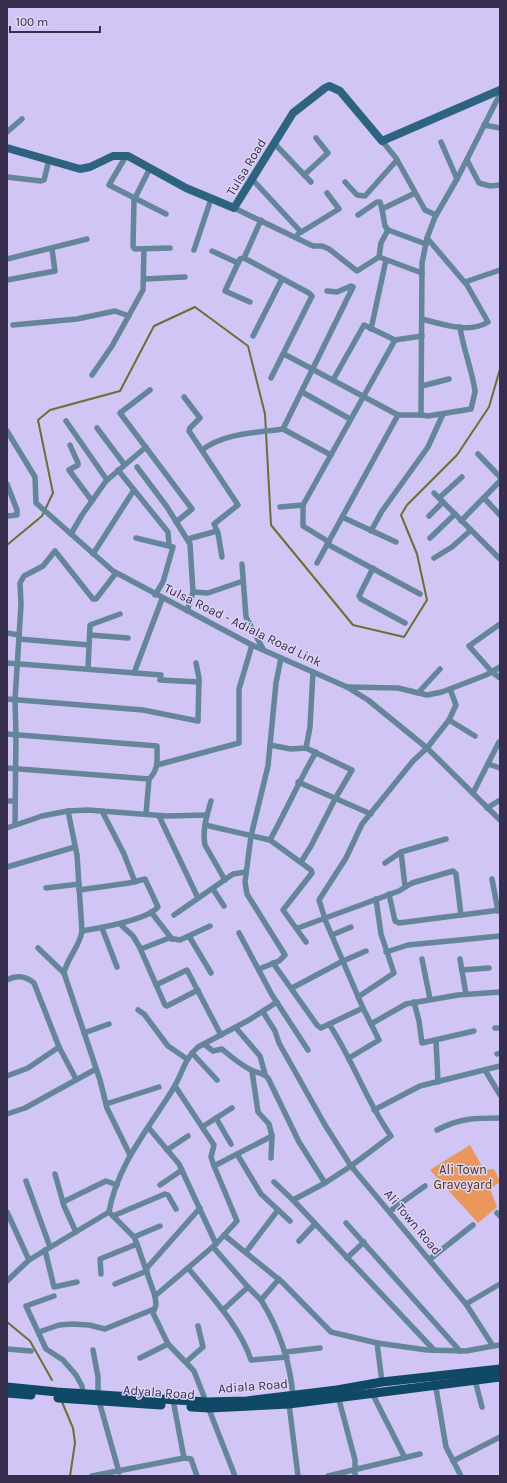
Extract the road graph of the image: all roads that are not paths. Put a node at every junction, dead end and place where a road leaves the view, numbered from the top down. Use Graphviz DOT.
graph roads {
  1 [pos="500,90"];
  2 [pos="500,94"];
  3 [pos="22,119"];
  4 [pos="484,126"];
  5 [pos="500,128"];
  6 [pos="7,132"];
  7 [pos="316,138"];
  8 [pos="382,141"];
  9 [pos="441,142"];
  10 [pos="274,143"];
  11 [pos="7,148"];
  12 [pos="126,156"];
  13 [pos="396,159"];
  14 [pos="49,160"];
  15 [pos="467,160"];
  16 [pos="150,168"];
  17 [pos="304,175"];
  18 [pos="7,177"];
  19 [pos="252,179"];
  20 [pos="457,180"];
  21 [pos="311,182"];
  22 [pos="345,182"];
  23 [pos="500,185"];
  24 [pos="327,193"];
  25 [pos="415,193"];
  26 [pos="135,198"];
  27 [pos="211,199"];
  28 [pos="234,208"];
  29 [pos="382,209"];
  30 [pos="166,214"];
  31 [pos="358,215"];
  32 [pos="436,215"];
  33 [pos="261,220"];
  34 [pos="388,230"];
  35 [pos="301,232"];
  36 [pos="294,236"];
  37 [pos="86,239"];
  38 [pos="427,241"];
  39 [pos="170,248"];
  40 [pos="52,249"];
  41 [pos="144,249"];
  42 [pos="194,250"];
  43 [pos="212,251"];
  44 [pos="378,257"];
  45 [pos="7,258"];
  46 [pos="244,258"];
  47 [pos="386,260"];
  48 [pos="238,263"];
  49 [pos="500,270"];
  50 [pos="422,273"];
  51 [pos="185,277"];
  52 [pos="282,278"];
  53 [pos="144,279"];
  54 [pos="7,280"];
  55 [pos="465,282"];
  56 [pos="327,291"];
  57 [pos="250,302"];
  58 [pos="129,316"];
  59 [pos="422,319"];
  60 [pos="13,325"];
  61 [pos="460,327"];
  62 [pos="371,329"];
  63 [pos="253,336"];
  64 [pos="422,336"];
  65 [pos="395,340"];
  66 [pos="284,354"];
  67 [pos="314,369"];
  68 [pos="92,375"];
  69 [pos="271,378"];
  70 [pos="449,379"];
  71 [pos="333,380"];
  72 [pos="422,386"];
  73 [pos="150,390"];
  74 [pos="302,392"];
  75 [pos="362,396"];
  76 [pos="184,397"];
  77 [pos="443,414"];
  78 [pos="398,415"];
  79 [pos="421,415"];
  80 [pos="350,419"];
  81 [pos="66,421"];
  82 [pos="97,428"];
  83 [pos="282,429"];
  84 [pos="7,431"];
  85 [pos="70,445"];
  86 [pos="146,447"];
  87 [pos="202,450"];
  88 [pos="478,454"];
  89 [pos="331,455"];
  90 [pos="124,464"];
  91 [pos="137,467"];
  92 [pos="118,470"];
  93 [pos="462,477"];
  94 [pos="500,477"];
  95 [pos="107,480"];
  96 [pos="500,481"];
  97 [pos="7,484"];
  98 [pos="134,490"];
  99 [pos="434,493"];
  100 [pos="484,498"];
  101 [pos="441,500"];
  102 [pos="92,501"];
  103 [pos="303,505"];
  104 [pos="280,507"];
  105 [pos="455,514"];
  106 [pos="500,515"];
  107 [pos="7,516"];
  108 [pos="429,516"];
  109 [pos="342,517"];
  110 [pos="461,521"];
  111 [pos="176,522"];
  112 [pos="470,530"];
  113 [pos="217,531"];
  114 [pos="371,531"];
  115 [pos="71,534"];
  116 [pos="136,538"];
  117 [pos="430,538"];
  118 [pos="188,539"];
  119 [pos="396,542"];
  120 [pos="328,543"];
  121 [pos="169,545"];
  122 [pos="93,554"];
  123 [pos="222,557"];
  124 [pos="434,558"];
  125 [pos="500,559"];
  126 [pos="317,563"];
  127 [pos="242,564"];
  128 [pos="372,568"];
  129 [pos="116,573"];
  130 [pos="243,581"];
  131 [pos="193,592"];
  132 [pos="420,594"];
  133 [pos="155,595"];
  134 [pos="162,599"];
  135 [pos="187,611"];
  136 [pos="120,614"];
  137 [pos="404,623"];
  138 [pos="500,624"];
  139 [pos="7,633"];
  140 [pos="90,635"];
  141 [pos="19,637"];
  142 [pos="128,638"];
  143 [pos="89,645"];
  144 [pos="252,645"];
  145 [pos="263,650"];
  146 [pos="281,658"];
  147 [pos="7,663"];
  148 [pos="196,663"];
  149 [pos="18,664"];
  150 [pos="500,667"];
  151 [pos="440,669"];
  152 [pos="88,670"];
  153 [pos="313,672"];
  154 [pos="492,672"];
  155 [pos="134,673"];
  156 [pos="500,678"];
  157 [pos="199,682"];
  158 [pos="347,687"];
  159 [pos="450,689"];
  160 [pos="418,693"];
  161 [pos="7,699"];
  162 [pos="15,700"];
  163 [pos="449,720"];
  164 [pos="7,734"];
  165 [pos="16,735"];
  166 [pos="475,736"];
  167 [pos="499,742"];
  168 [pos="270,745"];
  169 [pos="306,748"];
  170 [pos="427,748"];
  171 [pos="316,752"];
  172 [pos="488,764"];
  173 [pos="157,765"];
  174 [pos="7,768"];
  175 [pos="500,768"];
  176 [pos="16,770"];
  177 [pos="148,779"];
  178 [pos="298,782"];
  179 [pos="473,794"];
  180 [pos="335,799"];
  181 [pos="500,800"];
  182 [pos="7,801"];
  183 [pos="15,801"];
  184 [pos="211,801"];
  185 [pos="487,808"];
  186 [pos="68,811"];
  187 [pos="102,811"];
  188 [pos="146,814"];
  189 [pos="371,814"];
  190 [pos="207,815"];
  191 [pos="159,816"];
  192 [pos="500,820"];
  193 [pos="14,825"];
  194 [pos="205,825"];
  195 [pos="7,828"];
  196 [pos="252,836"];
  197 [pos="446,839"];
  198 [pos="270,840"];
  199 [pos="75,847"];
  200 [pos="401,852"];
  201 [pos="301,862"];
  202 [pos="385,863"];
  203 [pos="7,867"];
  204 [pos="246,872"];
  205 [pos="492,879"];
  206 [pos="225,880"];
  207 [pos="135,882"];
  208 [pos="405,886"];
  209 [pos="79,887"];
  210 [pos="46,888"];
  211 [pos="213,889"];
  212 [pos="389,894"];
  213 [pos="198,898"];
  214 [pos="376,899"];
  215 [pos="224,906"];
  216 [pos="499,911"];
  217 [pos="151,912"];
  218 [pos="174,915"];
  219 [pos="461,915"];
  220 [pos="325,918"];
  221 [pos="120,924"];
  222 [pos="210,926"];
  223 [pos="351,927"];
  224 [pos="102,928"];
  225 [pos="298,928"];
  226 [pos="82,931"];
  227 [pos="239,933"];
  228 [pos="332,934"];
  229 [pos="189,936"];
  230 [pos="500,936"];
  231 [pos="172,939"];
  232 [pos="306,942"];
  233 [pos="38,948"];
  234 [pos="140,949"];
  235 [pos="366,952"];
  236 [pos="386,952"];
  237 [pos="422,959"];
  238 [pos="460,959"];
  239 [pos="343,961"];
  240 [pos="273,963"];
  241 [pos="117,967"];
  242 [pos="489,968"];
  243 [pos="259,969"];
  244 [pos="462,970"];
  245 [pos="64,973"];
  246 [pos="211,973"];
  247 [pos="7,980"];
  248 [pos="156,985"];
  249 [pos="292,988"];
  250 [pos="198,990"];
  251 [pos="500,992"];
  252 [pos="466,994"];
  253 [pos="358,997"];
  254 [pos="430,999"];
  255 [pos="277,1002"];
  256 [pos="414,1002"];
  257 [pos="363,1008"];
  258 [pos="138,1010"];
  259 [pos="263,1012"];
  260 [pos="109,1024"];
  261 [pos="329,1024"];
  262 [pos="371,1024"];
  263 [pos="236,1028"];
  264 [pos="474,1031"];
  265 [pos="84,1033"];
  266 [pos="222,1035"];
  267 [pos="436,1040"];
  268 [pos="204,1044"];
  269 [pos="59,1047"];
  270 [pos="308,1050"];
  271 [pos="192,1053"];
  272 [pos="349,1058"];
  273 [pos="187,1059"];
  274 [pos="500,1066"];
  275 [pos="96,1069"];
  276 [pos="485,1070"];
  277 [pos="252,1071"];
  278 [pos="265,1074"];
  279 [pos="7,1076"];
  280 [pos="76,1080"];
  281 [pos="217,1080"];
  282 [pos="438,1082"];
  283 [pos="175,1086"];
  284 [pos="158,1087"];
  285 [pos="500,1095"];
  286 [pos="106,1104"];
  287 [pos="232,1108"];
  288 [pos="374,1110"];
  289 [pos="7,1114"];
  290 [pos="216,1118"];
  291 [pos="500,1118"];
  292 [pos="148,1127"];
  293 [pos="202,1127"];
  294 [pos="437,1130"];
  295 [pos="188,1136"];
  296 [pos="272,1136"];
  297 [pos="231,1144"];
  298 [pos="167,1150"];
  299 [pos="237,1154"];
  300 [pos="130,1155"];
  301 [pos="271,1158"];
  302 [pos="214,1166"];
  303 [pos="351,1166"];
  304 [pos="182,1170"];
  305 [pos="55,1174"];
  306 [pos="26,1181"];
  307 [pos="274,1182"];
  308 [pos="324,1183"];
  309 [pos="117,1185"];
  310 [pos="160,1185"];
  311 [pos="425,1186"];
  312 [pos="293,1200"];
  313 [pos="63,1202"];
  314 [pos="200,1208"];
  315 [pos="176,1209"];
  316 [pos="278,1210"];
  317 [pos="390,1211"];
  318 [pos="7,1212"];
  319 [pos="111,1214"];
  320 [pos="290,1221"];
  321 [pos="9,1222"];
  322 [pos="346,1223"];
  323 [pos="316,1224"];
  324 [pos="473,1225"];
  325 [pos="160,1226"];
  326 [pos="76,1232"];
  327 [pos="224,1235"];
  328 [pos="134,1237"];
  329 [pos="299,1241"];
  330 [pos="364,1242"];
  331 [pos="137,1244"];
  332 [pos="215,1246"];
  333 [pos="48,1248"];
  334 [pos="246,1252"];
  335 [pos="347,1258"];
  336 [pos="430,1259"];
  337 [pos="29,1260"];
  338 [pos="188,1268"];
  339 [pos="147,1270"];
  340 [pos="101,1274"];
  341 [pos="279,1279"];
  342 [pos="7,1281"];
  343 [pos="77,1282"];
  344 [pos="115,1284"];
  345 [pos="500,1284"];
  346 [pos="248,1287"];
  347 [pos="54,1296"];
  348 [pos="155,1296"];
  349 [pos="261,1300"];
  350 [pos="466,1304"];
  351 [pos="154,1309"];
  352 [pos="223,1310"];
  353 [pos="198,1326"];
  354 [pos="39,1332"];
  355 [pos="377,1343"];
  356 [pos="168,1344"];
  357 [pos="500,1345"];
  358 [pos="493,1346"];
  359 [pos="7,1348"];
  360 [pos="320,1348"];
  361 [pos="93,1350"];
  362 [pos="434,1350"];
  363 [pos="32,1351"];
  364 [pos="460,1351"];
  365 [pos="286,1354"];
  366 [pos="140,1358"];
  367 [pos="186,1362"];
  368 [pos="500,1369"];
  369 [pos="500,1377"];
  370 [pos="435,1380"];
  371 [pos="475,1380"];
  372 [pos="382,1382"];
  373 [pos="367,1384"];
  374 [pos="7,1386"];
  375 [pos="7,1393"];
  376 [pos="82,1393"];
  377 [pos="372,1393"];
  378 [pos="338,1394"];
  379 [pos="98,1397"];
  380 [pos="291,1400"];
  381 [pos="174,1405"];
  382 [pos="209,1405"];
  383 [pos="482,1407"];
  384 [pos="500,1436"];
  385 [pos="420,1454"];
  386 [pos="184,1458"];
  387 [pos="405,1458"];
  388 [pos="453,1461"];
  389 [pos="356,1468"];
  390 [pos="119,1472"];
  391 [pos="95,1476"];
  392 [pos="197,1476"];
  393 [pos="235,1476"];
  394 [pos="298,1476"];
  395 [pos="328,1476"];
  396 [pos="355,1476"];
  397 [pos="461,1476"];
  1 -- 8 [label="main road"];
  2 -- 4 [label="street"];
  3 -- 6 [label="street"];
  4 -- 5 [label="street"];
  4 -- 15 [label="street"];
  7 -- 17 [label="street"];
  8 -- 10 [label="main road, Tulsa Road"];
  8 -- 13 [label="street, Tulsa Road"];
  9 -- 20 [label="street"];
  10 -- 17 [label="street"];
  10 -- 19 [label="main road, Tulsa Road"];
  11 -- 14 [label="main road"];
  12 -- 14 [label="main road"];
  12 -- 16 [label="main road, Tulsa Road"];
  12 -- 26 [label="street"];
  13 -- 22 [label="street"];
  13 -- 25 [label="street, Tulsa Road"];
  14 -- 18 [label="street"];
  15 -- 20 [label="street"];
  15 -- 23 [label="street"];
  16 -- 26 [label="street"];
  16 -- 27 [label="main road, Tulsa Road"];
  17 -- 21 [label="street"];
  19 -- 28 [label="main road, Tulsa Road"];
  19 -- 35 [label="street"];
  20 -- 32 [label="street"];
  24 -- 35 [label="street"];
  25 -- 29 [label="street"];
  25 -- 32 [label="street, Tulsa Road"];
  26 -- 30 [label="street"];
  26 -- 41 [label="street"];
  27 -- 28 [label="main road, Tulsa Road"];
  27 -- 42 [label="street"];
  28 -- 33 [label="street"];
  29 -- 31 [label="street"];
  29 -- 34 [label="street"];
  32 -- 38 [label="street"];
  33 -- 36 [label="street"];
  33 -- 46 [label="street"];
  34 -- 38 [label="street"];
  34 -- 44 [label="street"];
  35 -- 36 [label="street"];
  36 -- 44 [label="street"];
  37 -- 40 [label="street"];
  38 -- 50 [label="street"];
  38 -- 55 [label="street"];
  39 -- 41 [label="street"];
  40 -- 45 [label="street"];
  40 -- 54 [label="street"];
  41 -- 53 [label="street"];
  43 -- 48 [label="street"];
  44 -- 47 [label="street"];
  46 -- 48 [label="street"];
  46 -- 52 [label="street"];
  47 -- 50 [label="street"];
  47 -- 62 [label="street"];
  48 -- 57 [label="street"];
  49 -- 55 [label="street"];
  50 -- 59 [label="street"];
  51 -- 53 [label="street"];
  52 -- 63 [label="street"];
  52 -- 66 [label="street"];
  53 -- 58 [label="street"];
  55 -- 61 [label="street"];
  56 -- 67 [label="street"];
  58 -- 60 [label="street"];
  58 -- 68 [label="street"];
  59 -- 61 [label="street"];
  59 -- 64 [label="street"];
  61 -- 77 [label="street"];
  62 -- 65 [label="street"];
  62 -- 71 [label="street"];
  64 -- 65 [label="street"];
  64 -- 72 [label="street"];
  65 -- 75 [label="street"];
  66 -- 67 [label="street"];
  66 -- 69 [label="street"];
  67 -- 71 [label="street"];
  67 -- 74 [label="street"];
  70 -- 72 [label="street"];
  71 -- 75 [label="street"];
  72 -- 79 [label="street"];
  73 -- 86 [label="street"];
  74 -- 80 [label="street"];
  74 -- 83 [label="street"];
  75 -- 78 [label="street"];
  75 -- 80 [label="street"];
  76 -- 87 [label="street"];
  77 -- 79 [label="street"];
  77 -- 114 [label="street"];
  78 -- 79 [label="street"];
  78 -- 109 [label="street"];
  80 -- 89 [label="street"];
  81 -- 95 [label="street"];
  82 -- 90 [label="street"];
  83 -- 87 [label="street"];
  83 -- 89 [label="street"];
  84 -- 115 [label="street, Tulsa Road - Adiala Road Link"];
  85 -- 102 [label="street"];
  86 -- 90 [label="street"];
  86 -- 111 [label="street"];
  87 -- 113 [label="street"];
  88 -- 94 [label="street"];
  89 -- 103 [label="street"];
  90 -- 92 [label="street"];
  91 -- 111 [label="street"];
  92 -- 95 [label="street"];
  92 -- 98 [label="street"];
  93 -- 101 [label="street"];
  95 -- 102 [label="street"];
  96 -- 100 [label="street"];
  97 -- 107 [label="street"];
  98 -- 121 [label="street"];
  98 -- 122 [label="street"];
  99 -- 101 [label="street"];
  100 -- 106 [label="street"];
  100 -- 110 [label="street"];
  101 -- 105 [label="street"];
  101 -- 108 [label="street"];
  102 -- 115 [label="street"];
  103 -- 104 [label="street"];
  103 -- 120 [label="street"];
  105 -- 110 [label="street"];
  105 -- 117 [label="street"];
  109 -- 114 [label="street"];
  109 -- 120 [label="street"];
  110 -- 112 [label="street"];
  111 -- 118 [label="street"];
  112 -- 124 [label="street"];
  112 -- 125 [label="street"];
  113 -- 118 [label="street"];
  113 -- 123 [label="street"];
  114 -- 119 [label="street"];
  115 -- 122 [label="street, Tulsa Road - Adiala Road Link"];
  116 -- 121 [label="street"];
  118 -- 131 [label="street"];
  120 -- 126 [label="street"];
  120 -- 128 [label="street"];
  121 -- 133 [label="street"];
  122 -- 129 [label="street, Tulsa Road - Adiala Road Link"];
  127 -- 130 [label="street"];
  128 -- 132 [label="street"];
  128 -- 137 [label="street"];
  129 -- 133 [label="street, Tulsa Road - Adiala Road Link"];
  129 -- 141 [label="street"];
  130 -- 131 [label="street"];
  130 -- 145 [label="street"];
  131 -- 135 [label="street"];
  133 -- 134 [label="street, Tulsa Road - Adiala Road Link"];
  134 -- 135 [label="street, Tulsa Road - Adiala Road Link"];
  134 -- 155 [label="street"];
  135 -- 144 [label="street, Tulsa Road - Adiala Road Link"];
  136 -- 140 [label="street"];
  138 -- 154 [label="street"];
  139 -- 141 [label="street"];
  140 -- 142 [label="street"];
  140 -- 143 [label="street"];
  141 -- 143 [label="street"];
  141 -- 149 [label="street"];
  143 -- 152 [label="street"];
  144 -- 145 [label="street, Tulsa Road - Adiala Road Link"];
  144 -- 173 [label="street"];
  145 -- 146 [label="street, Tulsa Road - Adiala Road Link"];
  146 -- 153 [label="street, Tulsa Road - Adiala Road Link"];
  146 -- 168 [label="street"];
  147 -- 149 [label="street"];
  148 -- 157 [label="street"];
  149 -- 152 [label="street"];
  149 -- 162 [label="street"];
  150 -- 154 [label="street"];
  151 -- 160 [label="street"];
  152 -- 155 [label="street"];
  153 -- 158 [label="street, Tulsa Road - Adiala Road Link"];
  153 -- 169 [label="street"];
  154 -- 156 [label="street"];
  154 -- 159 [label="street"];
  155 -- 157 [label="street"];
  157 -- 162 [label="street"];
  158 -- 160 [label="street"];
  158 -- 170 [label="street, Tulsa Road - Adiala Road Link"];
  159 -- 160 [label="street"];
  159 -- 163 [label="street"];
  161 -- 162 [label="street"];
  162 -- 165 [label="street"];
  163 -- 166 [label="street"];
  163 -- 170 [label="street"];
  164 -- 165 [label="street"];
  165 -- 173 [label="street"];
  165 -- 176 [label="street"];
  167 -- 172 [label="street"];
  168 -- 169 [label="street"];
  168 -- 196 [label="street"];
  169 -- 171 [label="street"];
  170 -- 179 [label="street, Tulsa Road - Adiala Road Link"];
  170 -- 189 [label="street"];
  171 -- 178 [label="street"];
  171 -- 180 [label="street"];
  172 -- 175 [label="street"];
  172 -- 179 [label="street"];
  173 -- 177 [label="street"];
  174 -- 176 [label="street"];
  176 -- 177 [label="street"];
  176 -- 183 [label="street"];
  177 -- 188 [label="street"];
  178 -- 180 [label="street"];
  178 -- 198 [label="street"];
  179 -- 185 [label="street, Tulsa Road - Adiala Road Link"];
  180 -- 189 [label="street"];
  180 -- 201 [label="street"];
  181 -- 185 [label="street"];
  182 -- 183 [label="street"];
  183 -- 193 [label="street"];
  184 -- 190 [label="street"];
  185 -- 192 [label="street, Tulsa Road - Adiala Road Link"];
  186 -- 187 [label="street"];
  186 -- 193 [label="street"];
  186 -- 199 [label="street"];
  187 -- 188 [label="street"];
  187 -- 207 [label="street"];
  188 -- 191 [label="street"];
  189 -- 220 [label="street"];
  190 -- 191 [label="street"];
  190 -- 194 [label="street"];
  191 -- 213 [label="street"];
  193 -- 195 [label="street"];
  194 -- 196 [label="street"];
  194 -- 206 [label="street"];
  196 -- 198 [label="street"];
  196 -- 204 [label="street"];
  197 -- 200 [label="street"];
  198 -- 201 [label="street"];
  199 -- 203 [label="street"];
  199 -- 209 [label="street"];
  200 -- 202 [label="street"];
  200 -- 208 [label="street"];
  201 -- 225 [label="street"];
  204 -- 206 [label="street"];
  204 -- 240 [label="street"];
  205 -- 216 [label="street"];
  206 -- 211 [label="street"];
  207 -- 209 [label="street"];
  207 -- 217 [label="street"];
  208 -- 212 [label="street"];
  208 -- 219 [label="street"];
  209 -- 210 [label="street"];
  209 -- 226 [label="street"];
  211 -- 213 [label="street"];
  211 -- 215 [label="street"];
  212 -- 214 [label="street"];
  212 -- 219 [label="street"];
  213 -- 218 [label="street"];
  214 -- 220 [label="street"];
  214 -- 236 [label="street"];
  216 -- 219 [label="street"];
  217 -- 221 [label="street"];
  217 -- 231 [label="street"];
  220 -- 225 [label="street"];
  220 -- 228 [label="street"];
  221 -- 224 [label="street"];
  221 -- 234 [label="street"];
  222 -- 229 [label="street"];
  223 -- 228 [label="street"];
  224 -- 226 [label="street"];
  224 -- 241 [label="street"];
  225 -- 232 [label="street"];
  226 -- 245 [label="street"];
  227 -- 243 [label="street"];
  228 -- 239 [label="street"];
  229 -- 231 [label="street"];
  229 -- 246 [label="street"];
  230 -- 236 [label="street"];
  231 -- 234 [label="street"];
  233 -- 245 [label="street"];
  234 -- 248 [label="street"];
  235 -- 239 [label="street"];
  236 -- 253 [label="street"];
  237 -- 254 [label="street"];
  238 -- 244 [label="street"];
  239 -- 249 [label="street"];
  239 -- 253 [label="street"];
  240 -- 243 [label="street"];
  240 -- 249 [label="street"];
  242 -- 244 [label="street"];
  243 -- 255 [label="street"];
  244 -- 252 [label="street"];
  245 -- 265 [label="street"];
  247 -- 269 [label="street"];
  248 -- 250 [label="street"];
  248 -- 250 [label="street"];
  249 -- 261 [label="street"];
  250 -- 266 [label="street"];
  251 -- 252 [label="street"];
  252 -- 254 [label="street"];
  253 -- 257 [label="street"];
  254 -- 256 [label="street"];
  255 -- 259 [label="street"];
  255 -- 270 [label="street"];
  256 -- 262 [label="street"];
  256 -- 267 [label="street"];
  257 -- 261 [label="street"];
  257 -- 262 [label="street"];
  258 -- 273 [label="street"];
  259 -- 263 [label="street"];
  259 -- 303 [label="street, Ali Town Road"];
  260 -- 265 [label="street"];
  261 -- 272 [label="street"];
  262 -- 272 [label="street"];
  263 -- 266 [label="street"];
  263 -- 278 [label="street"];
  264 -- 267 [label="street"];
  265 -- 275 [label="street"];
  266 -- 268 [label="street"];
  267 -- 282 [label="street"];
  268 -- 271 [label="street"];
  268 -- 277 [label="street"];
  269 -- 279 [label="street"];
  269 -- 280 [label="street"];
  271 -- 273 [label="street"];
  271 -- 281 [label="street"];
  272 -- 288 [label="street"];
  273 -- 283 [label="street"];
  274 -- 276 [label="street"];
  275 -- 280 [label="street"];
  275 -- 286 [label="street"];
  276 -- 282 [label="street"];
  276 -- 285 [label="street"];
  277 -- 278 [label="street"];
  277 -- 296 [label="street"];
  278 -- 308 [label="street"];
  280 -- 289 [label="street"];
  282 -- 288 [label="street"];
  283 -- 292 [label="street"];
  283 -- 293 [label="street"];
  284 -- 286 [label="street"];
  286 -- 300 [label="street"];
  287 -- 290 [label="street"];
  288 -- 303 [label="street"];
  290 -- 293 [label="street"];
  290 -- 297 [label="street"];
  291 -- 294 [label="street"];
  292 -- 298 [label="street"];
  292 -- 300 [label="street"];
  293 -- 302 [label="street"];
  295 -- 298 [label="street"];
  296 -- 299 [label="street"];
  296 -- 301 [label="street"];
  298 -- 304 [label="street"];
  299 -- 302 [label="street"];
  299 -- 316 [label="street"];
  300 -- 309 [label="street"];
  302 -- 327 [label="street"];
  303 -- 308 [label="street"];
  303 -- 317 [label="street, Ali Town Road"];
  304 -- 310 [label="street"];
  304 -- 314 [label="street"];
  305 -- 313 [label="street"];
  306 -- 333 [label="street"];
  307 -- 312 [label="street"];
  308 -- 312 [label="street"];
  309 -- 313 [label="street"];
  309 -- 319 [label="street"];
  311 -- 317 [label="street"];
  312 -- 323 [label="street"];
  313 -- 326 [label="street"];
  314 -- 332 [label="street"];
  314 -- 339 [label="street"];
  315 -- 319 [label="street"];
  316 -- 320 [label="street"];
  316 -- 334 [label="street"];
  317 -- 336 [label="street, Ali Town Road"];
  318 -- 321 [label="street"];
  319 -- 326 [label="street"];
  319 -- 328 [label="street"];
  321 -- 337 [label="street"];
  322 -- 330 [label="street"];
  323 -- 329 [label="street"];
  323 -- 335 [label="street"];
  324 -- 336 [label="street"];
  325 -- 328 [label="street"];
  326 -- 333 [label="street"];
  327 -- 332 [label="street"];
  327 -- 334 [label="street"];
  328 -- 331 [label="street"];
  330 -- 335 [label="street"];
  330 -- 364 [label="street"];
  331 -- 339 [label="street"];
  331 -- 340 [label="street"];
  332 -- 338 [label="street"];
  332 -- 346 [label="street"];
  333 -- 337 [label="street"];
  333 -- 343 [label="street"];
  334 -- 341 [label="street"];
  335 -- 362 [label="street"];
  336 -- 350 [label="street, Ali Town Road"];
  337 -- 342 [label="street"];
  338 -- 348 [label="street"];
  338 -- 352 [label="street"];
  339 -- 344 [label="street"];
  339 -- 348 [label="street"];
  341 -- 349 [label="street"];
  341 -- 355 [label="street"];
  345 -- 350 [label="street"];
  346 -- 349 [label="street"];
  346 -- 352 [label="street"];
  347 -- 354 [label="street"];
  348 -- 351 [label="street"];
  349 -- 365 [label="street"];
  350 -- 358 [label="street, Ali Town Road"];
  351 -- 354 [label="street"];
  351 -- 356 [label="street"];
  352 -- 365 [label="street"];
  353 -- 367 [label="street"];
  354 -- 376 [label="street"];
  355 -- 362 [label="street"];
  355 -- 372 [label="street"];
  356 -- 366 [label="street"];
  356 -- 367 [label="street"];
  357 -- 358 [label="street"];
  358 -- 364 [label="street"];
  359 -- 363 [label="street"];
  360 -- 365 [label="street"];
  361 -- 379 [label="street"];
  362 -- 364 [label="street"];
  365 -- 380 [label="street"];
  367 -- 382 [label="street"];
  368 -- 370 [label="main road, Adiala Road"];
  369 -- 371 [label="main road"];
  370 -- 371 [label="main road"];
  370 -- 372 [label="main road, Adiala Road"];
  370 -- 377 [label="main road"];
  370 -- 388 [label="street"];
  371 -- 383 [label="street"];
  372 -- 373 [label="main road, Adiala Road"];
  373 -- 377 [label="street"];
  373 -- 378 [label="main road, Adiala Road"];
  374 -- 376 [label="main road, Adiala Road"];
  375 -- 379 [label="main road, Adyala Road"];
  376 -- 379 [label="main road, Adiala Road"];
  377 -- 378 [label="main road"];
  377 -- 387 [label="street"];
  378 -- 380 [label="main road, Adiala Road"];
  378 -- 389 [label="street"];
  379 -- 381 [label="main road, Adyala Road"];
  379 -- 382 [label="main road, Adiala Road"];
  379 -- 390 [label="street"];
  380 -- 382 [label="main road, Adiala Road"];
  380 -- 394 [label="street"];
  381 -- 382 [label="main road, Adyala Road"];
  381 -- 386 [label="street"];
  382 -- 393 [label="street"];
  384 -- 388 [label="street"];
  385 -- 387 [label="street"];
  386 -- 390 [label="street"];
  386 -- 392 [label="street"];
  387 -- 389 [label="street"];
  388 -- 397 [label="street"];
  389 -- 395 [label="street"];
  389 -- 396 [label="street"];
  390 -- 391 [label="street"];
}
